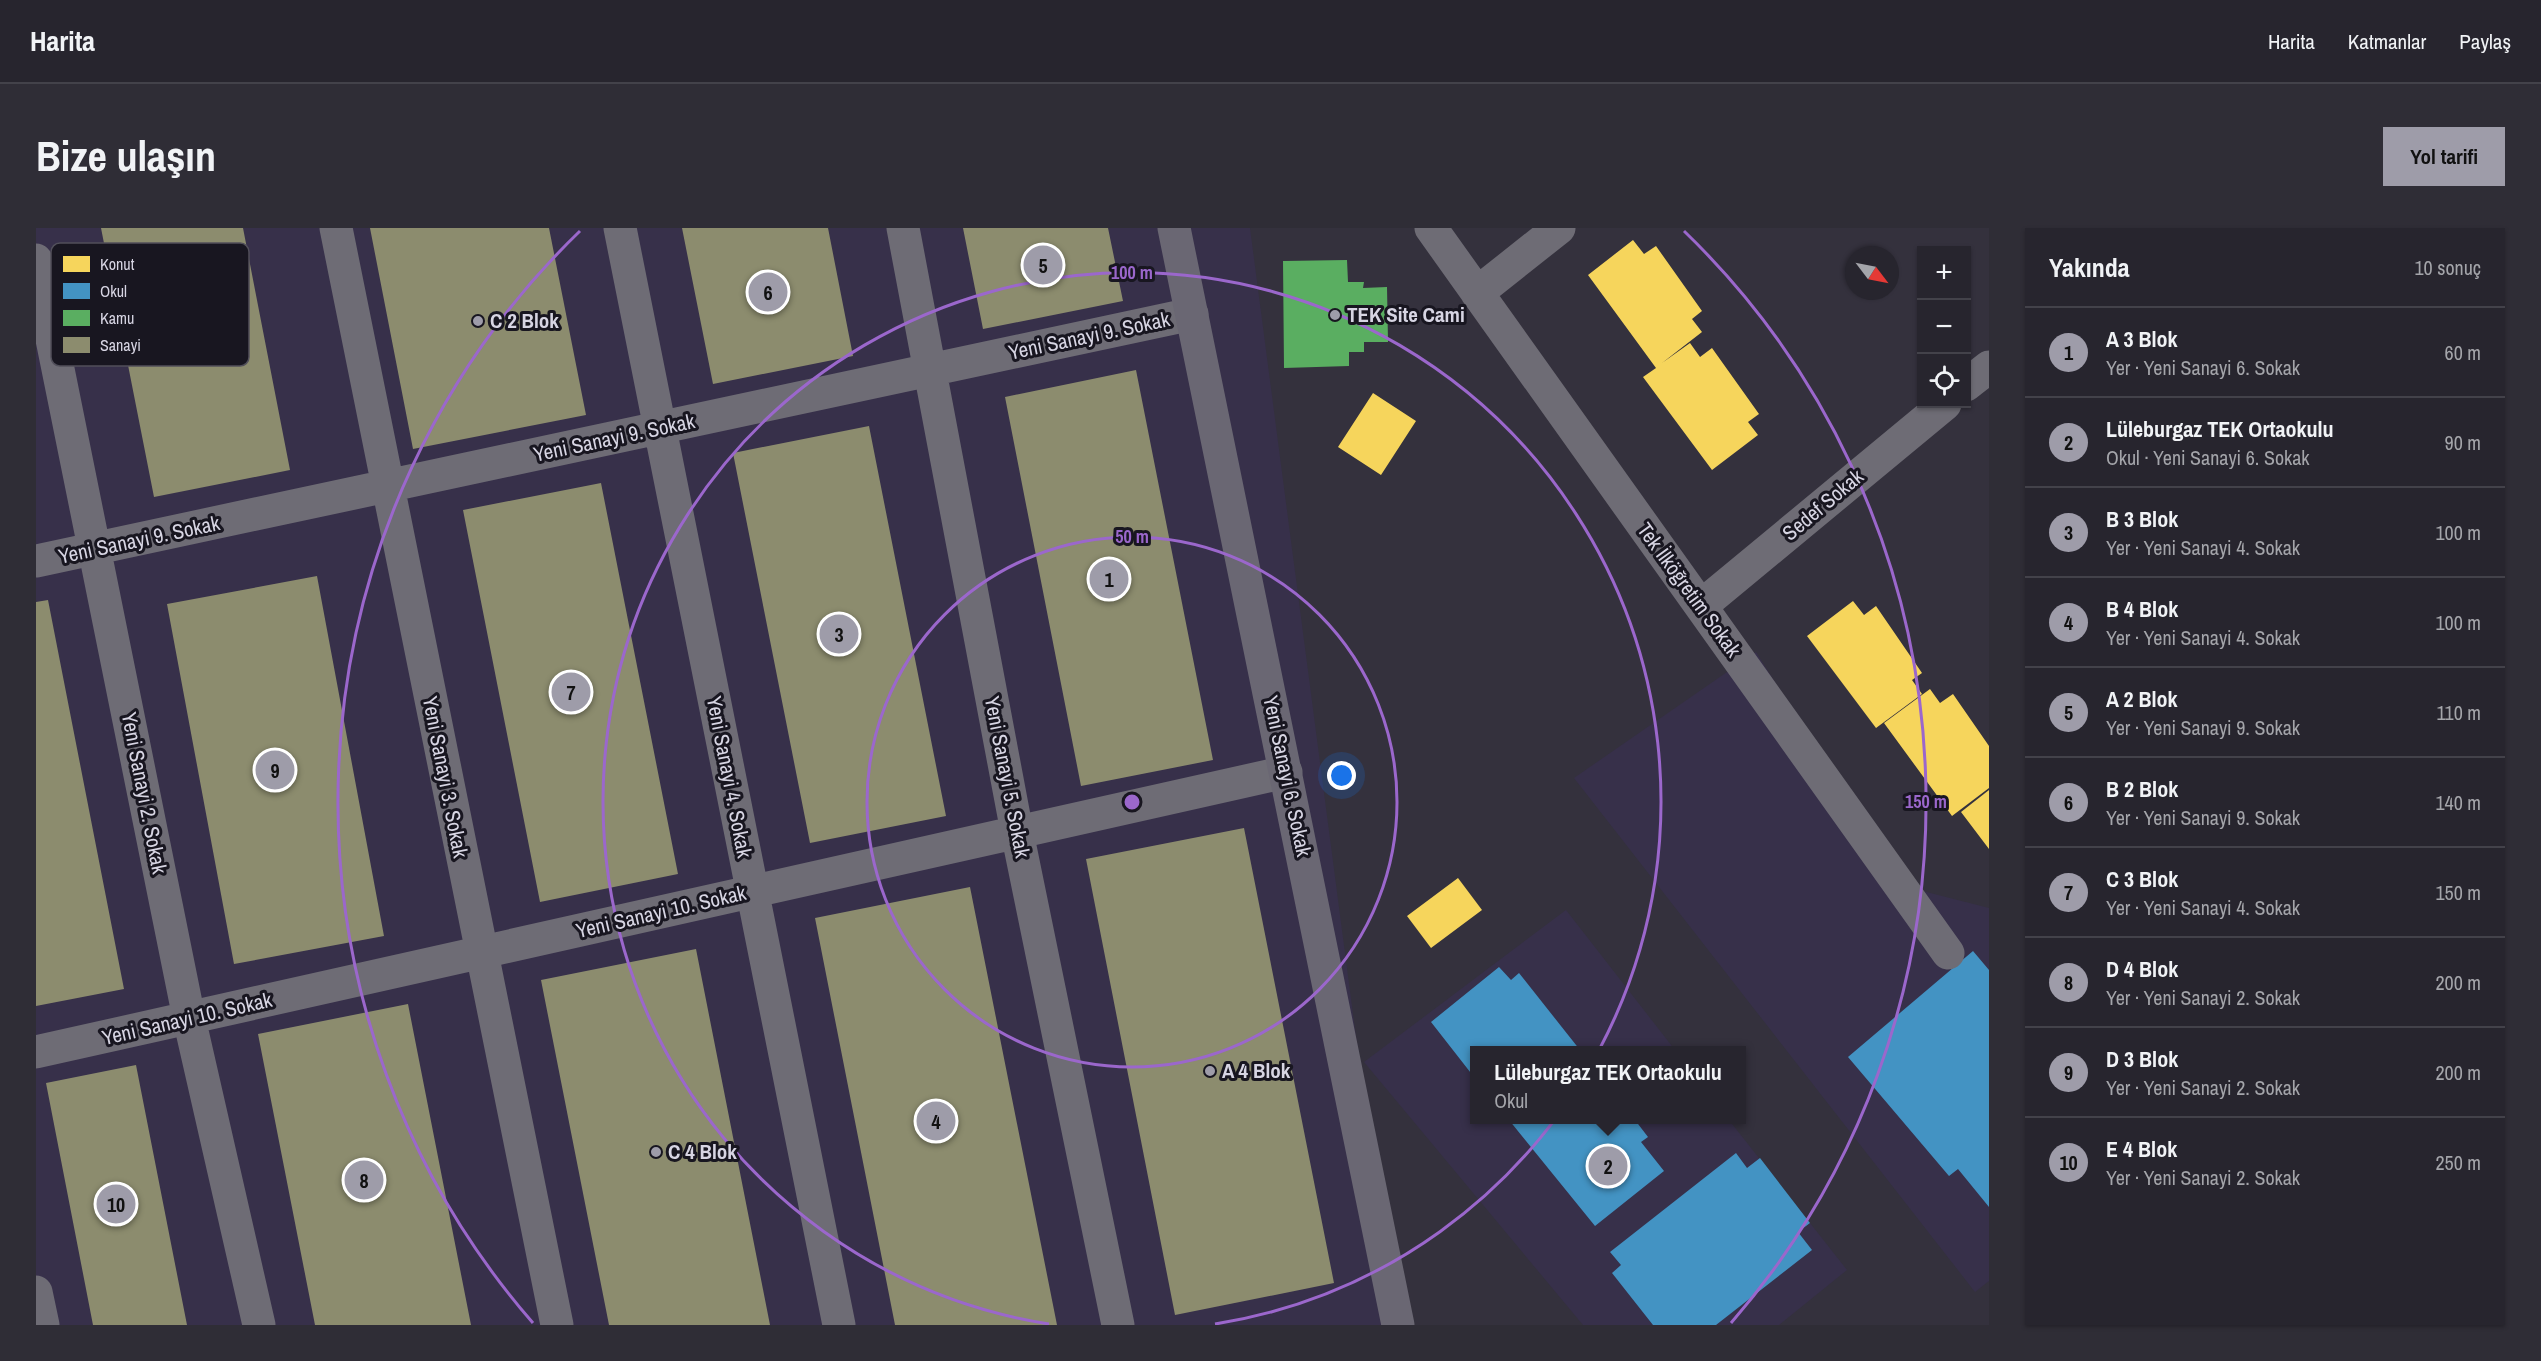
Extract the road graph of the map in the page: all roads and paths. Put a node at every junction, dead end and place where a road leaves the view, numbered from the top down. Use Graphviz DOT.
graph roads {
  1 [pos="336,228"];
  2 [pos="620,228"];
  3 [pos="903,228"];
  4 [pos="1174,228"];
  5 [pos="1431,228"];
  6 [pos="1559,228"];
  7 [pos="36,260"];
  8 [pos="1477,293"];
  9 [pos="1192,314"];
  10 [pos="51,335"];
  11 [pos="57,366"];
  12 [pos="1989,367"];
  13 [pos="930,370"];
  14 [pos="1971,382"];
  15 [pos="1940,408"];
  16 [pos="660,428"];
  17 [pos="387,487"];
  18 [pos="94,549"];
  19 [pos="36,561"];
  20 [pos="1701,606"];
  21 [pos="1286,772"];
  22 [pos="1017,832"];
  23 [pos="752,892"];
  24 [pos="480,953"];
  25 [pos="1948,953"];
  26 [pos="189,1018"];
  27 [pos="36,1052"];
  28 [pos="36,1292"];
  29 [pos="43,1325"];
  30 [pos="259,1325"];
  31 [pos="557,1325"];
  32 [pos="840,1325"];
  33 [pos="1118,1325"];
  34 [pos="1398,1325"];
  1 -- 17 [label="street, Yeni Sanayi 3. Sokak"];
  2 -- 16 [label="street, Yeni Sanayi 4. Sokak"];
  3 -- 13 [label="street, Yeni Sanayi 5. Sokak"];
  4 -- 9 [label="street, Yeni Sanayi 6. Sokak"];
  5 -- 8 [label="street, Tek İlköğretim Sokak"];
  6 -- 8 [label="street"];
  7 -- 10 [label="street, Yeni Sanayi 2. Sokak"];
  8 -- 20 [label="street, Tek İlköğretim Sokak"];
  9 -- 13 [label="street, Yeni Sanayi 9. Sokak"];
  9 -- 21 [label="street, Yeni Sanayi 6. Sokak"];
  11 -- 18 [label="street, Yeni Sanayi 2. Sokak"];
  12 -- 14 [label="street"];
  13 -- 16 [label="street, Yeni Sanayi 9. Sokak"];
  13 -- 22 [label="street, Yeni Sanayi 5. Sokak"];
  15 -- 20 [label="street, Sedef Sokak"];
  16 -- 17 [label="street, Yeni Sanayi 9. Sokak"];
  16 -- 23 [label="street, Yeni Sanayi 4. Sokak"];
  17 -- 18 [label="street, Yeni Sanayi 9. Sokak"];
  17 -- 24 [label="street, Yeni Sanayi 3. Sokak"];
  18 -- 19 [label="street, Yeni Sanayi 9. Sokak"];
  18 -- 26 [label="street, Yeni Sanayi 2. Sokak"];
  20 -- 25 [label="street, Tek İlköğretim Sokak"];
  21 -- 22 [label="street, Yeni Sanayi 10. Sokak"];
  21 -- 34 [label="street, Yeni Sanayi 6. Sokak"];
  22 -- 23 [label="street, Yeni Sanayi 10. Sokak"];
  22 -- 33 [label="street, Yeni Sanayi 5. Sokak"];
  23 -- 24 [label="street, Yeni Sanayi 10. Sokak"];
  23 -- 32 [label="street, Yeni Sanayi 4. Sokak"];
  24 -- 26 [label="street, Yeni Sanayi 10. Sokak"];
  24 -- 31 [label="street, Yeni Sanayi 3. Sokak"];
  26 -- 27 [label="street, Yeni Sanayi 10. Sokak"];
  26 -- 30 [label="street, Yeni Sanayi 2. Sokak"];
  28 -- 29 [label="street"];
}
